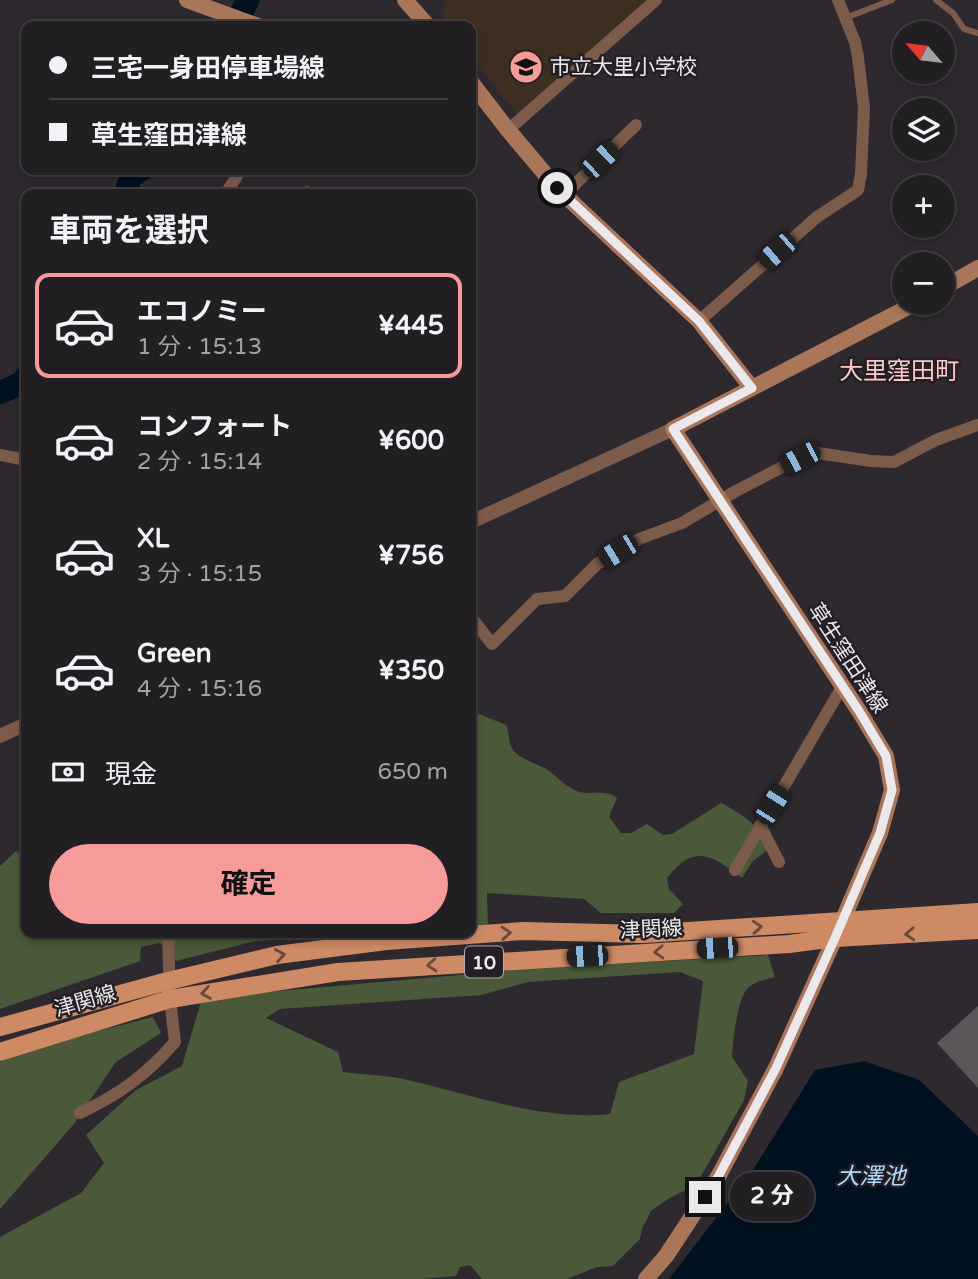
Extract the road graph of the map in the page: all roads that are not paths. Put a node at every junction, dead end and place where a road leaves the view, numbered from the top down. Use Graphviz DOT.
graph roads {
  1 [pos="187,0"];
  2 [pos="405,0"];
  3 [pos="656,0"];
  4 [pos="838,0"];
  5 [pos="892,0"];
  6 [pos="936,0"];
  7 [pos="845,18"];
  8 [pos="243,21"];
  9 [pos="424,21"];
  10 [pos="978,33"];
  11 [pos="476,88"];
  12 [pos="636,125"];
  13 [pos="508,130"];
  14 [pos="564,195"];
  15 [pos="978,268"];
  16 [pos="955,281"];
  17 [pos="893,315"];
  18 [pos="699,321"];
  19 [pos="752,388"];
  20 [pos="978,425"];
  21 [pos="673,429"];
  22 [pos="0,455"];
  23 [pos="21,459"];
  24 [pos="719,500"];
  25 [pos="476,519"];
  26 [pos="476,623"];
  27 [pos="842,687"];
  28 [pos="21,726"];
  29 [pos="0,736"];
  30 [pos="760,825"];
  31 [pos="779,862"];
  32 [pos="735,870"];
  33 [pos="978,912"];
  34 [pos="843,921"];
  35 [pos="978,930"];
  36 [pos="476,934"];
  37 [pos="168,938"];
  38 [pos="427,938"];
  39 [pos="835,938"];
  40 [pos="169,981"];
  41 [pos="170,999"];
  42 [pos="0,1027"];
  43 [pos="0,1052"];
  44 [pos="80,1113"];
  45 [pos="646,1279"];
  1 -- 8 [label="main road"];
  2 -- 9 [label="main road"];
  3 -- 13 [label="street"];
  4 -- 7 [label="street"];
  5 -- 7 [label="lane"];
  6 -- 10 [label="lane"];
  7 -- 18 [label="street"];
  11 -- 13 [label="main road"];
  12 -- 14 [label="street"];
  13 -- 14 [label="main road"];
  14 -- 18 [label="main road"];
  15 -- 16 [label="main road"];
  17 -- 19 [label="main road"];
  18 -- 19 [label="main road"];
  19 -- 21 [label="main road"];
  20 -- 24 [label="street"];
  21 -- 24 [label="main road, 草生窪田津線"];
  21 -- 25 [label="street"];
  22 -- 23 [label="street"];
  24 -- 26 [label="street"];
  24 -- 27 [label="main road, 草生窪田津線"];
  27 -- 30 [label="street"];
  27 -- 34 [label="main road, 草生窪田津線"];
  28 -- 29 [label="street"];
  30 -- 31 [label="street"];
  30 -- 32 [label="street"];
  33 -- 34 [label="main road, 津関線 / 10"];
  36 -- 34 [label="main road, 津関線 / 10, one-way"];
  34 -- 39 [label="main road, 草生窪田津線"];
  35 -- 39 [label="main road, 津関線 / 10, one-way"];
  37 -- 40 [label="street"];
  40 -- 38 [label="main road, 津関線 / 10, one-way"];
  39 -- 41 [label="main road, 津関線 / 10, one-way"];
  39 -- 45 [label="main road, 草生窪田津線"];
  40 -- 41 [label="street"];
  40 -- 42 [label="main road, 津関線 / 10"];
  41 -- 43 [label="main road, 津関線 / 10"];
  41 -- 44 [label="street"];
}
